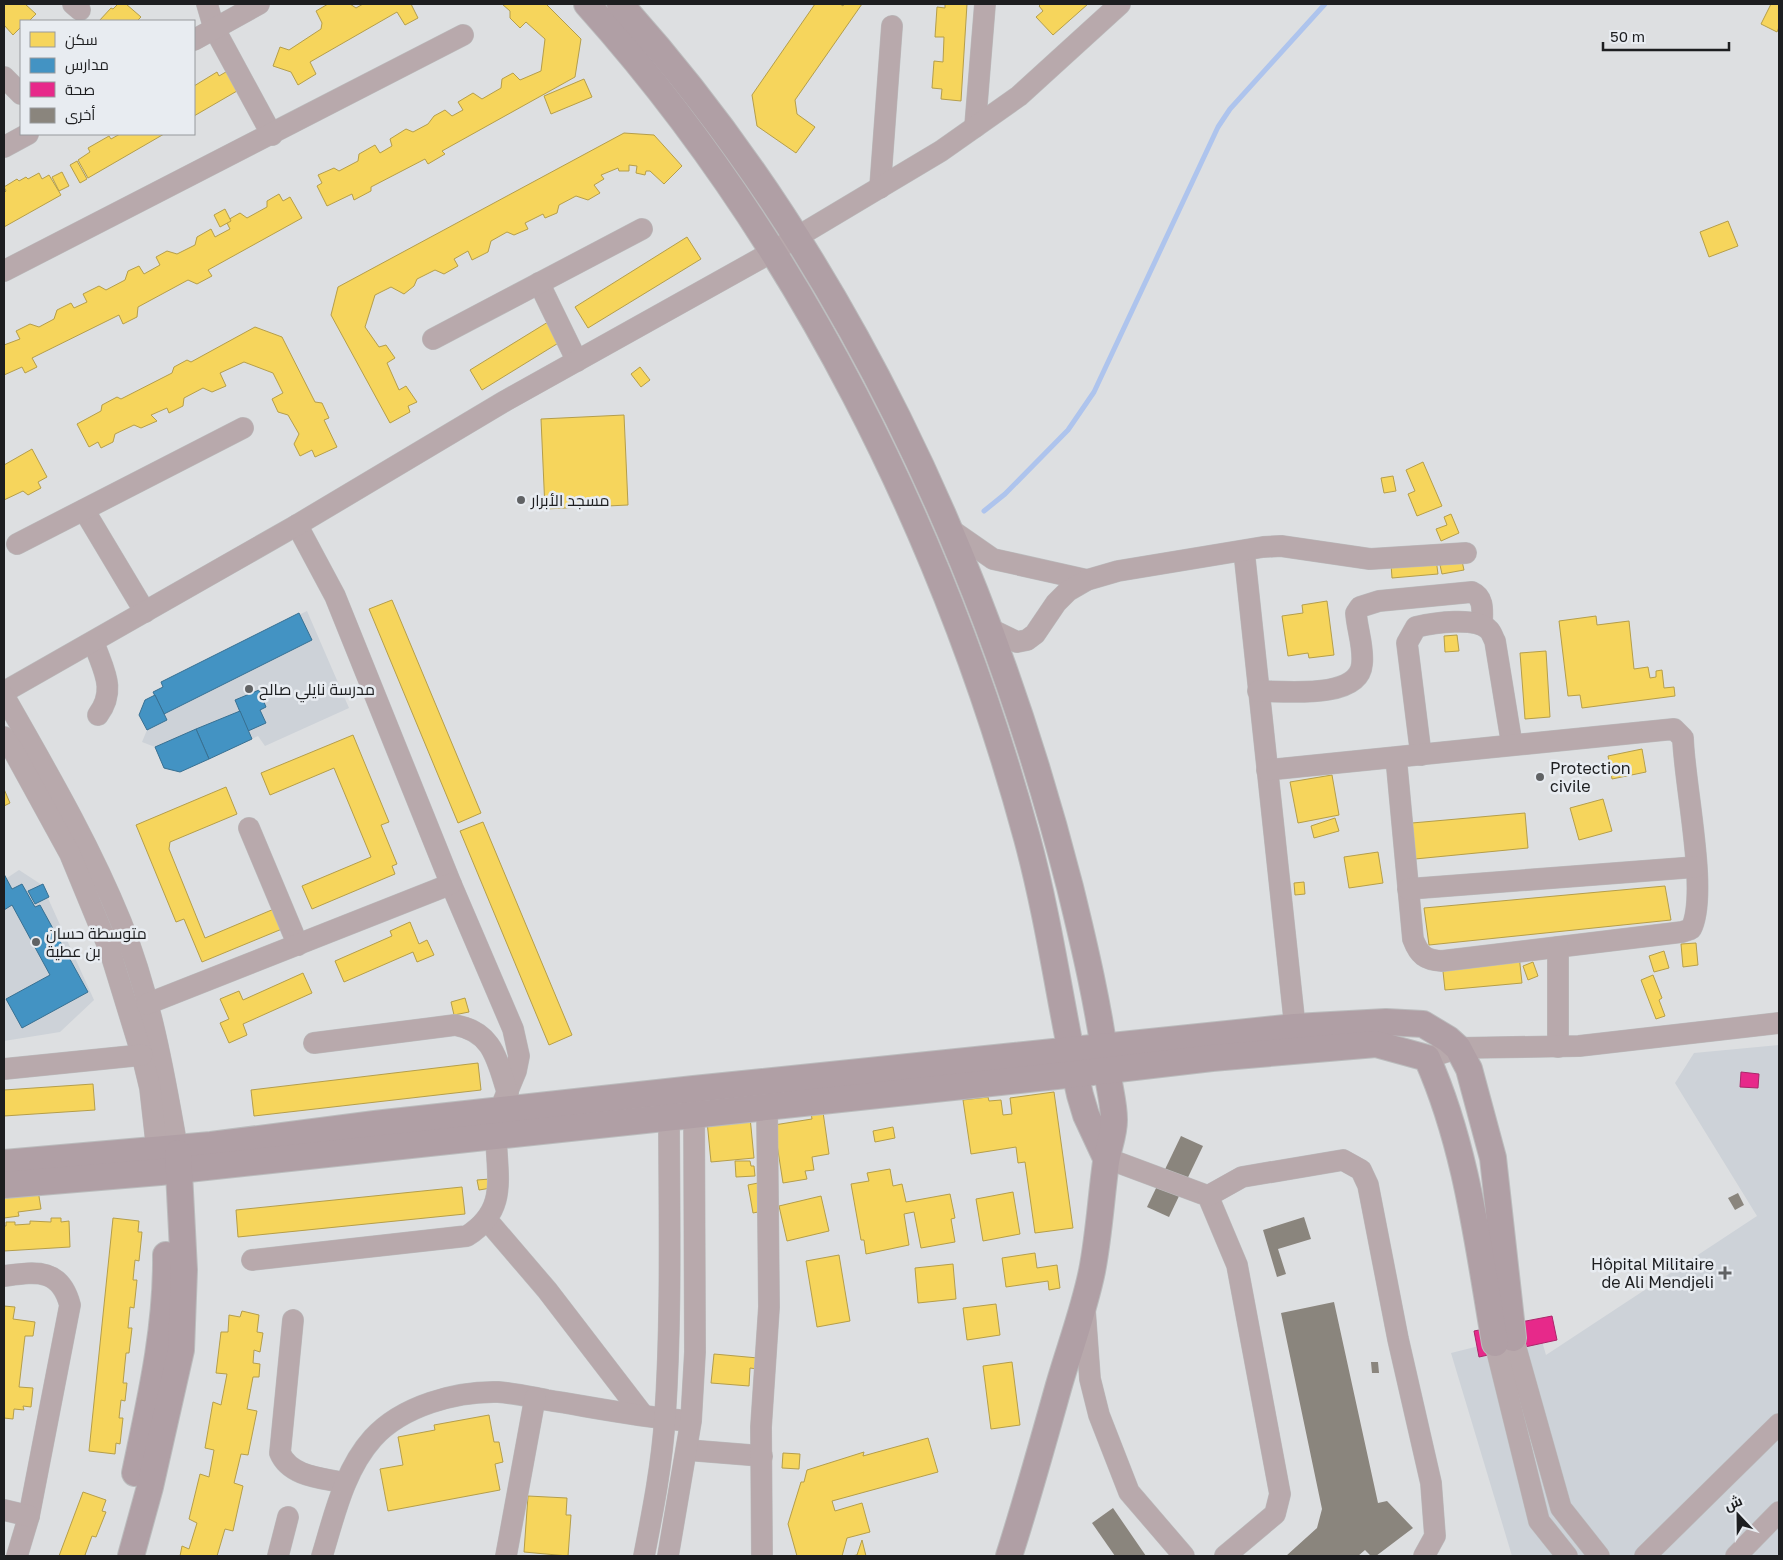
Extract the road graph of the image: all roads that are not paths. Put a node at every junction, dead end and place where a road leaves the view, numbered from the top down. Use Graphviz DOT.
graph roads {
  1 [pos="207,4"];
  2 [pos="259,4"];
  3 [pos="587,4"];
  4 [pos="620,4"];
  5 [pos="985,4"];
  6 [pos="1120,4"];
  7 [pos="892,26"];
  8 [pos="214,28"];
  9 [pos="462,35"];
  10 [pos="195,39"];
  11 [pos="4,77"];
  12 [pos="20,93"];
  13 [pos="975,128"];
  14 [pos="26,135"];
  15 [pos="272,135"];
  16 [pos="4,147"];
  17 [pos="880,188"];
  18 [pos="642,229"];
  19 [pos="796,238"];
  20 [pos="772,252"];
  21 [pos="4,271"];
  22 [pos="539,283"];
  23 [pos="433,339"];
  24 [pos="577,361"];
  25 [pos="244,428"];
  26 [pos="84,510"];
  27 [pos="297,525"];
  28 [pos="948,527"];
  29 [pos="17,544"];
  30 [pos="1244,550"];
  31 [pos="1466,553"];
  32 [pos="1087,580"];
  33 [pos="146,612"];
  34 [pos="1482,625"];
  35 [pos="988,628"];
  36 [pos="94,643"];
  37 [pos="1258,691"];
  38 [pos="4,692"];
  39 [pos="4,696"];
  40 [pos="98,715"];
  41 [pos="4,737"];
  42 [pos="1512,745"];
  43 [pos="1421,755"];
  44 [pos="1396,757"];
  45 [pos="1267,770"];
  46 [pos="249,828"];
  47 [pos="1696,867"];
  48 [pos="451,884"];
  49 [pos="1408,889"];
  50 [pos="298,944"];
  51 [pos="1558,947"];
  52 [pos="147,1004"];
  53 [pos="1779,1022"];
  54 [pos="1295,1027"];
  55 [pos="314,1043"];
  56 [pos="1558,1047"];
  57 [pos="1458,1048"];
  58 [pos="142,1055"];
  59 [pos="1427,1058"];
  60 [pos="1106,1059"];
  61 [pos="1073,1063"];
  62 [pos="4,1069"];
  63 [pos="682,1103"];
  64 [pos="767,1107"];
  65 [pos="501,1114"];
  66 [pos="1106,1158"];
  67 [pos="169,1160"];
  68 [pos="4,1163"];
  69 [pos="4,1185"];
  70 [pos="1208,1196"];
  71 [pos="487,1220"];
  72 [pos="252,1260"];
  73 [pos="4,1276"];
  74 [pos="1084,1304"];
  75 [pos="294,1320"];
  76 [pos="1504,1340"];
  77 [pos="535,1398"];
  78 [pos="643,1415"];
  79 [pos="665,1418"];
  80 [pos="691,1421"];
  81 [pos="1779,1424"];
  82 [pos="687,1450"];
  83 [pos="762,1456"];
  84 [pos="345,1483"];
  85 [pos="4,1510"];
  86 [pos="1779,1512"];
  87 [pos="29,1516"];
  88 [pos="288,1517"];
  89 [pos="18,1556"];
  90 [pos="114,1556"];
  91 [pos="131,1556"];
  92 [pos="278,1556"];
  93 [pos="322,1556"];
  94 [pos="506,1556"];
  95 [pos="644,1556"];
  96 [pos="668,1556"];
  97 [pos="762,1556"];
  98 [pos="1009,1556"];
  99 [pos="1184,1556"];
  100 [pos="1225,1556"];
  101 [pos="1424,1556"];
  102 [pos="1567,1556"];
  103 [pos="1600,1556"];
  104 [pos="1645,1556"];
  105 [pos="1736,1556"];
  1 -- 8 [label="street"];
  2 -- 8 [label="street"];
  3 -- 20 [label="main road"];
  4 -- 19 [label="main road"];
  5 -- 13 [label="street"];
  6 -- 13 [label="street"];
  7 -- 17 [label="street"];
  8 -- 10 [label="street"];
  8 -- 15 [label="street"];
  9 -- 15 [label="street"];
  11 -- 12 [label="street"];
  13 -- 17 [label="street"];
  14 -- 16 [label="street"];
  15 -- 21 [label="street"];
  17 -- 19 [label="street"];
  18 -- 22 [label="street"];
  19 -- 20 [label="street"];
  19 -- 28 [label="main road"];
  20 -- 24 [label="street"];
  20 -- 61 [label="main road"];
  22 -- 23 [label="street"];
  22 -- 24 [label="street"];
  24 -- 27 [label="street"];
  25 -- 26 [label="street"];
  26 -- 29 [label="street"];
  26 -- 33 [label="street"];
  27 -- 33 [label="street"];
  27 -- 48 [label="street"];
  28 -- 32 [label="street"];
  28 -- 35 [label="main road"];
  30 -- 31 [label="street"];
  30 -- 32 [label="street"];
  30 -- 37 [label="street"];
  32 -- 35 [label="street"];
  33 -- 36 [label="street"];
  34 -- 37 [label="street"];
  34 -- 42 [label="street"];
  34 -- 43 [label="street"];
  35 -- 60 [label="main road"];
  36 -- 38 [label="street"];
  36 -- 40 [label="street"];
  37 -- 45 [label="street"];
  39 -- 52 [label="street"];
  41 -- 58 [label="street"];
  42 -- 43 [label="street"];
  42 -- 47 [label="street"];
  43 -- 44 [label="street"];
  44 -- 45 [label="street"];
  44 -- 49 [label="street"];
  45 -- 54 [label="street"];
  46 -- 50 [label="street"];
  47 -- 49 [label="street"];
  47 -- 51 [label="street"];
  48 -- 50 [label="street"];
  48 -- 65 [label="street"];
  49 -- 51 [label="street"];
  50 -- 52 [label="street"];
  51 -- 56 [label="street"];
  52 -- 67 [label="street"];
  53 -- 56 [label="street"];
  54 -- 57 [label="main road"];
  54 -- 60 [label="main road"];
  55 -- 65 [label="street"];
  56 -- 57 [label="street"];
  57 -- 59 [label="street"];
  57 -- 76 [label="main road"];
  58 -- 62 [label="street"];
  58 -- 67 [label="street"];
  59 -- 60 [label="main road"];
  59 -- 76 [label="main road"];
  60 -- 61 [label="main road"];
  60 -- 66 [label="main road"];
  61 -- 63 [label="main road"];
  61 -- 64 [label="main road"];
  61 -- 66 [label="main road"];
  63 -- 64 [label="main road"];
  63 -- 65 [label="main road"];
  63 -- 79 [label="street"];
  63 -- 80 [label="street"];
  64 -- 83 [label="street"];
  65 -- 67 [label="main road"];
  65 -- 71 [label="street"];
  66 -- 70 [label="street"];
  66 -- 74 [label="main road"];
  67 -- 68 [label="main road"];
  67 -- 69 [label="main road"];
  67 -- 90 [label="main road"];
  67 -- 91 [label="main road"];
  70 -- 100 [label="street"];
  70 -- 101 [label="street"];
  71 -- 72 [label="street"];
  71 -- 78 [label="street"];
  73 -- 87 [label="street"];
  74 -- 98 [label="main road"];
  74 -- 99 [label="street"];
  75 -- 84 [label="street"];
  76 -- 102 [label="street"];
  76 -- 103 [label="street"];
  77 -- 78 [label="street"];
  77 -- 84 [label="street"];
  77 -- 94 [label="street"];
  78 -- 79 [label="street"];
  79 -- 80 [label="street"];
  79 -- 95 [label="street"];
  80 -- 82 [label="street"];
  81 -- 104 [label="street"];
  82 -- 83 [label="street"];
  82 -- 96 [label="street"];
  83 -- 97 [label="street"];
  84 -- 93 [label="street"];
  85 -- 87 [label="street"];
  86 -- 105 [label="street"];
  87 -- 89 [label="street"];
  88 -- 92 [label="street"];
}
